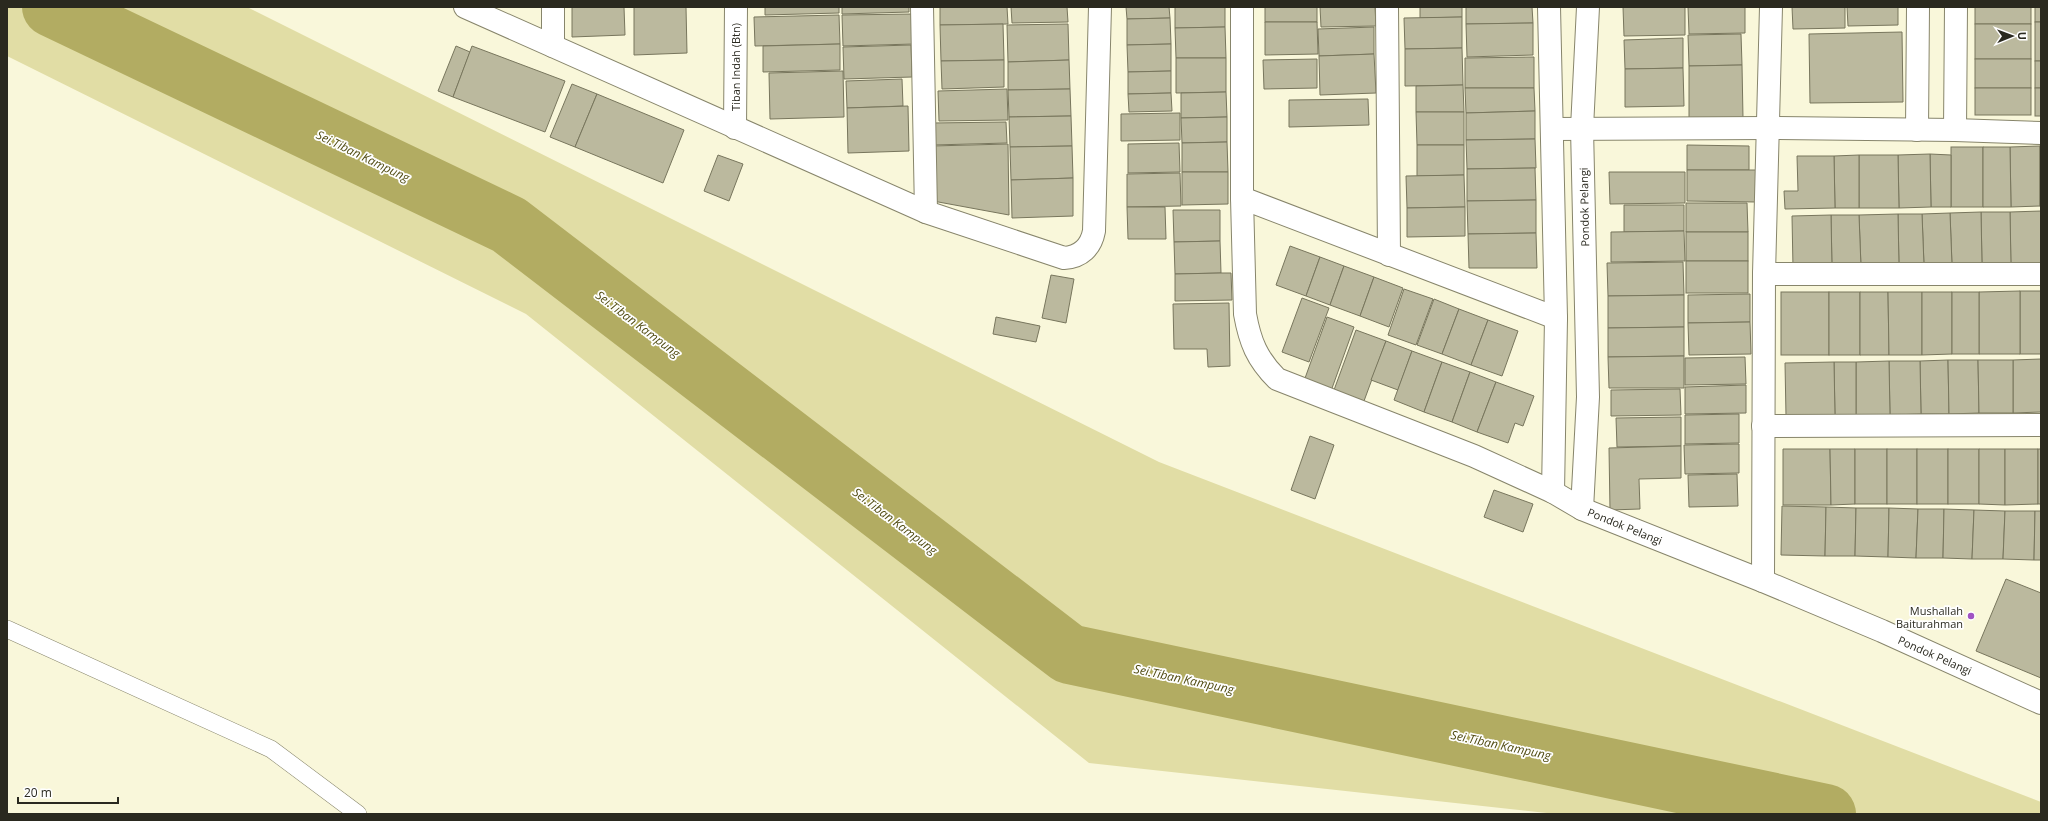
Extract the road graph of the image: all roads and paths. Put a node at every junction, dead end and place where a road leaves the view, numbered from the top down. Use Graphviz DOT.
graph roads {
  1 [pos="465,7"];
  2 [pos="553,7"];
  3 [pos="736,7"];
  4 [pos="922,7"];
  5 [pos="1100,7"];
  6 [pos="1242,7"];
  7 [pos="1386,7"];
  8 [pos="1550,7"];
  9 [pos="1588,7"];
  10 [pos="1771,7"];
  11 [pos="1918,7"];
  12 [pos="1956,7"];
  13 [pos="553,46"];
  14 [pos="735,128"];
  15 [pos="1582,128"];
  16 [pos="1769,128"];
  17 [pos="1552,129"];
  18 [pos="1916,130"];
  19 [pos="1955,130"];
  20 [pos="2041,133"];
  21 [pos="1242,198"];
  22 [pos="926,212"];
  23 [pos="1389,255"];
  24 [pos="1764,274"];
  25 [pos="2041,274"];
  26 [pos="1556,318"];
  27 [pos="2041,425"];
  28 [pos="1763,426"];
  29 [pos="1553,492"];
  30 [pos="1582,509"];
  31 [pos="1763,581"];
  32 [pos="7,629"];
  33 [pos="2041,703"];
  34 [pos="358,814"];
  1 -- 13 [label="street"];
  2 -- 13 [label="street"];
  3 -- 14 [label="street, Tiban Indah (Btn)"];
  4 -- 22 [label="street"];
  5 -- 22 [label="street"];
  6 -- 21 [label="street"];
  7 -- 23 [label="street"];
  8 -- 17 [label="street"];
  9 -- 15 [label="street, Pondok Pelangi"];
  10 -- 16 [label="street"];
  11 -- 18 [label="street"];
  12 -- 19 [label="street"];
  13 -- 14 [label="street"];
  14 -- 22 [label="street"];
  15 -- 16 [label="street"];
  15 -- 17 [label="street"];
  15 -- 30 [label="street, Pondok Pelangi"];
  16 -- 18 [label="street"];
  16 -- 24 [label="street"];
  17 -- 26 [label="street"];
  18 -- 19 [label="street"];
  19 -- 20 [label="street"];
  21 -- 23 [label="street"];
  21 -- 29 [label="street"];
  23 -- 26 [label="street"];
  24 -- 25 [label="street"];
  24 -- 28 [label="street"];
  26 -- 29 [label="street"];
  27 -- 28 [label="street"];
  28 -- 31 [label="street"];
  29 -- 30 [label="street"];
  30 -- 31 [label="street, Pondok Pelangi"];
  31 -- 33 [label="street, Pondok Pelangi"];
  32 -- 34 [label="lane"];
}
